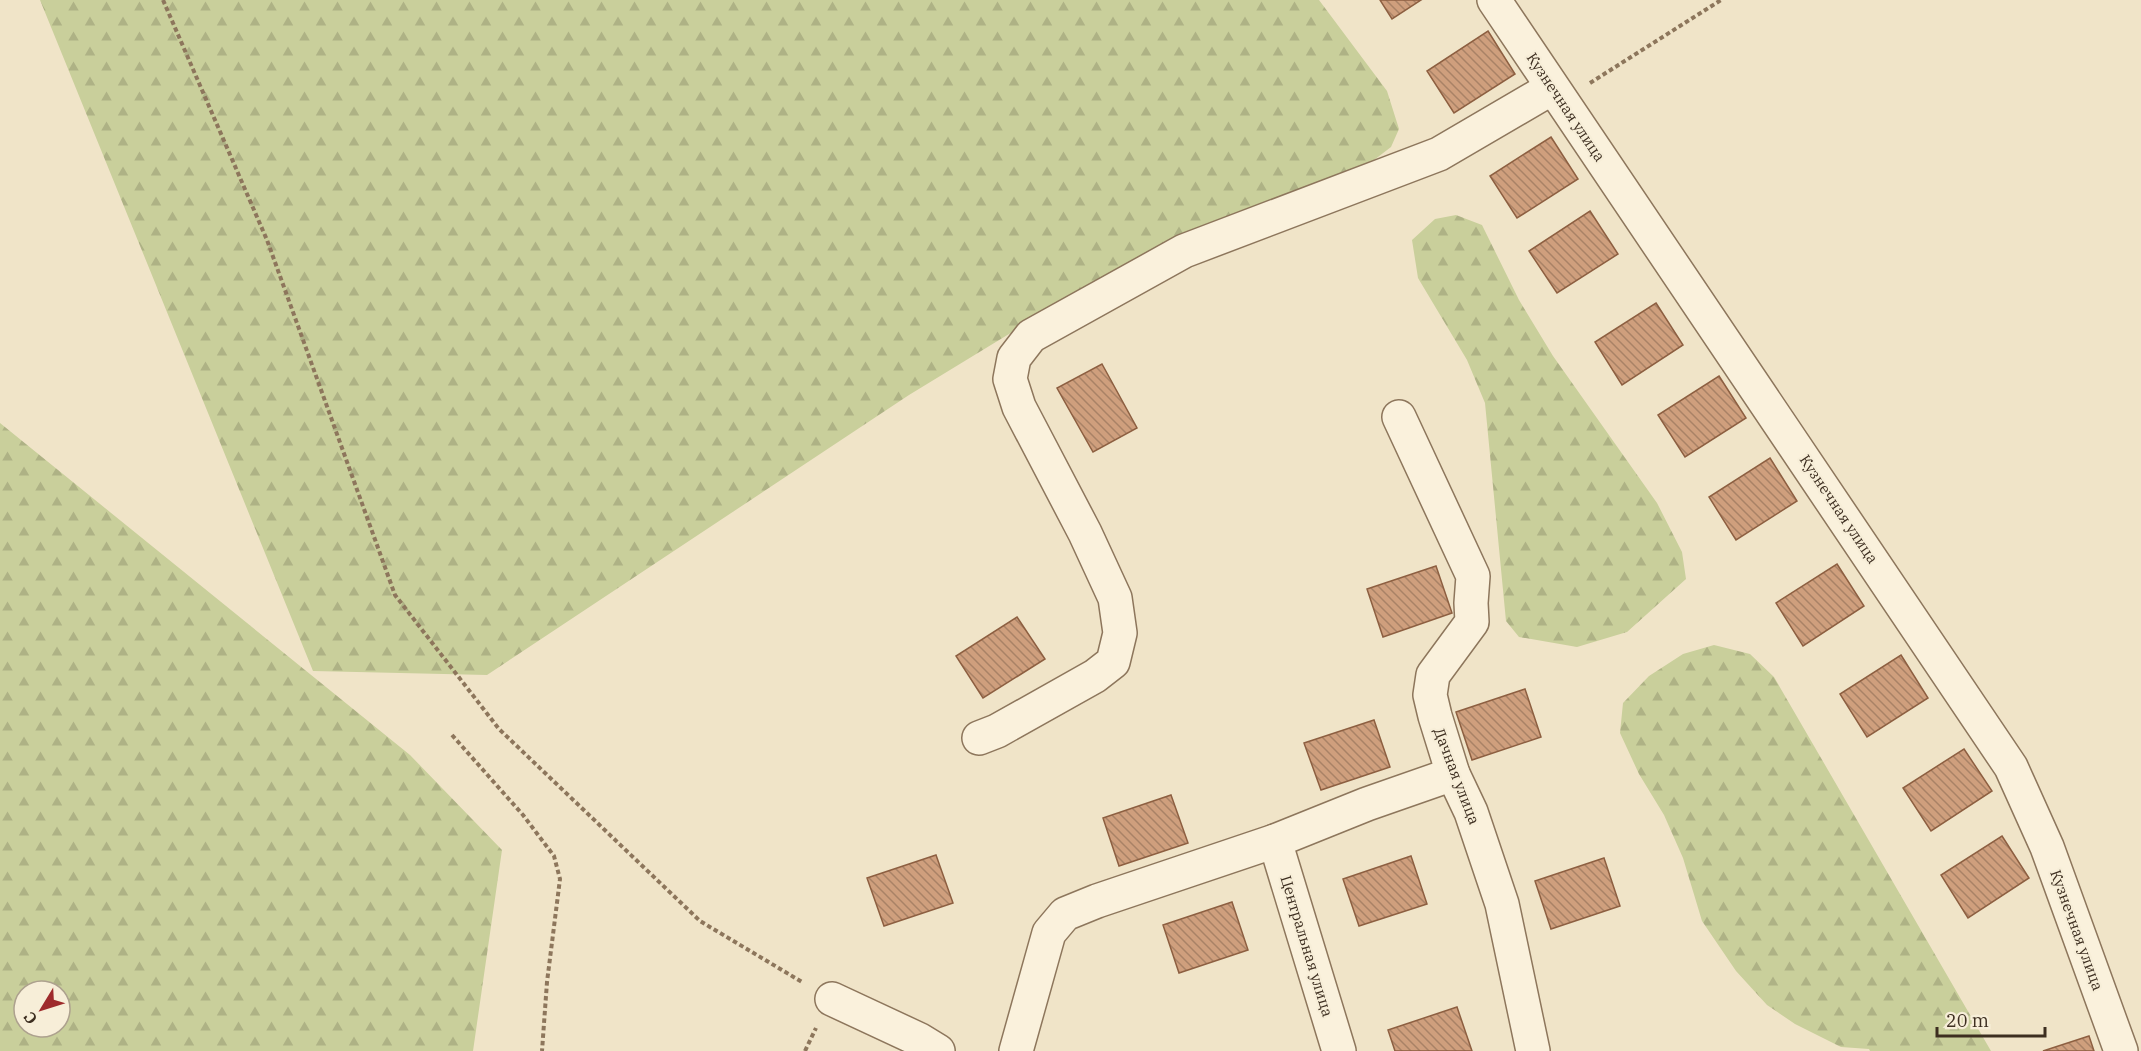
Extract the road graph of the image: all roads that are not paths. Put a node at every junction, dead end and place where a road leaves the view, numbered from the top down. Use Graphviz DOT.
graph roads {
  1 [pos="1494,0"];
  2 [pos="1557,95"];
  3 [pos="1399,417"];
  4 [pos="979,738"];
  5 [pos="1454,774"];
  6 [pos="1275,841"];
  7 [pos="832,999"];
  8 [pos="938,1051"];
  9 [pos="1016,1051"];
  10 [pos="1339,1051"];
  11 [pos="1533,1051"];
  12 [pos="2121,1051"];
  1 -- 2 [label="street, Кузнечная улица"];
  2 -- 4 [label="street"];
  2 -- 12 [label="street, Кузнечная улица"];
  3 -- 5 [label="street, Дачная улица"];
  5 -- 6 [label="street"];
  5 -- 11 [label="street, Дачная улица"];
  6 -- 9 [label="street"];
  6 -- 10 [label="street, Центральная улица"];
  7 -- 8 [label="street"];
}
